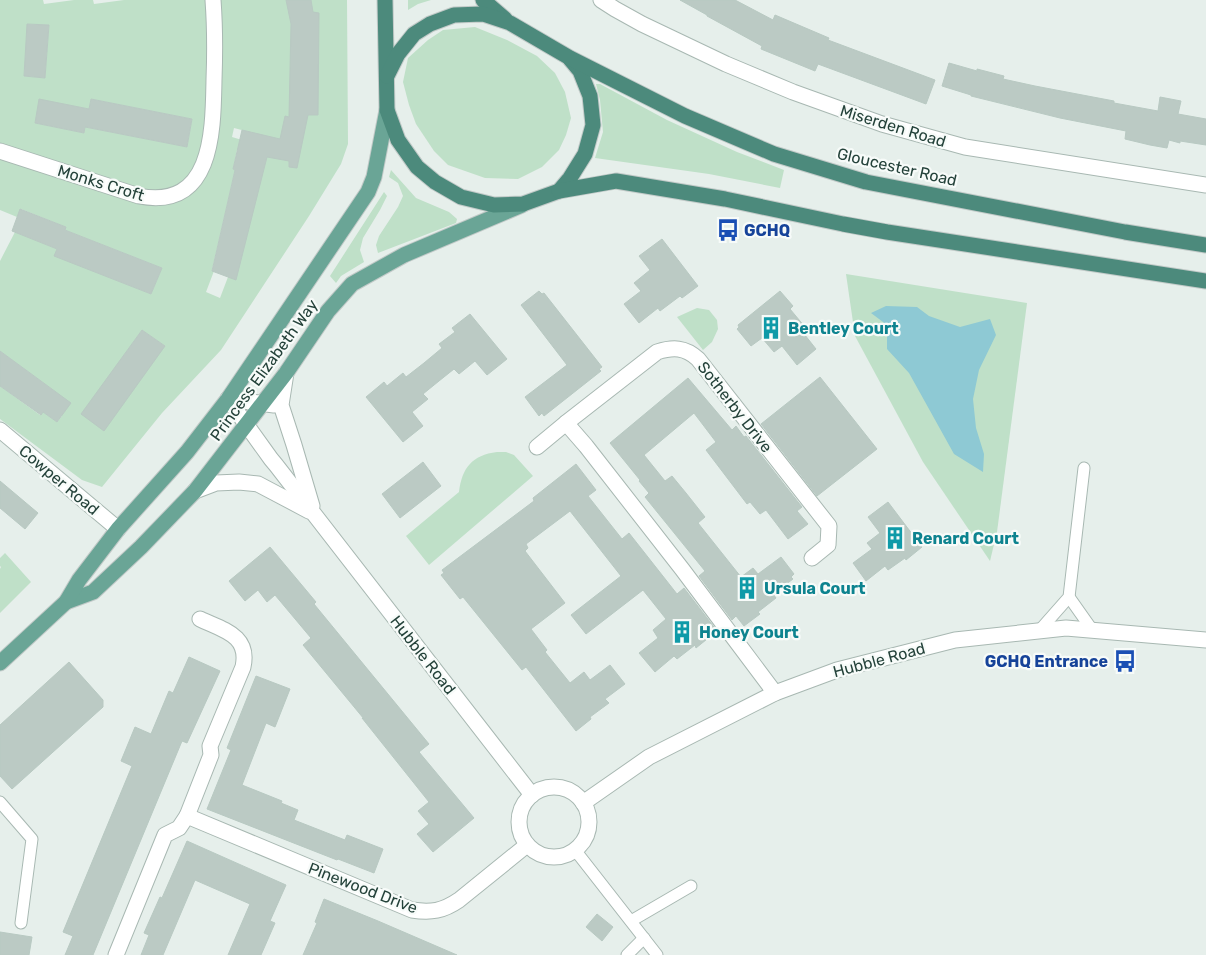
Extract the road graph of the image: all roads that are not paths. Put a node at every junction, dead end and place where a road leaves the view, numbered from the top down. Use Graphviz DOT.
graph roads {
  1 [pos="213,0"];
  2 [pos="385,0"];
  3 [pos="484,0"];
  4 [pos="601,0"];
  5 [pos="510,23"];
  6 [pos="570,58"];
  7 [pos="387,76"];
  8 [pos="388,110"];
  9 [pos="0,151"];
  10 [pos="1206,185"];
  11 [pos="559,191"];
  12 [pos="523,204"];
  13 [pos="1206,245"];
  14 [pos="1206,280"];
  15 [pos="286,373"];
  16 [pos="228,399"];
  17 [pos="264,403"];
  18 [pos="281,406"];
  19 [pos="566,423"];
  20 [pos="247,425"];
  21 [pos="0,430"];
  22 [pos="537,446"];
  23 [pos="1084,468"];
  24 [pos="195,491"];
  25 [pos="315,514"];
  26 [pos="118,529"];
  27 [pos="812,558"];
  28 [pos="1069,597"];
  29 [pos="66,602"];
  30 [pos="200,620"];
  31 [pos="1092,630"];
  32 [pos="1040,631"];
  33 [pos="1206,640"];
  34 [pos="0,663"];
  35 [pos="775,693"];
  36 [pos="532,795"];
  37 [pos="0,802"];
  38 [pos="583,803"];
  39 [pos="187,816"];
  40 [pos="527,845"];
  41 [pos="575,850"];
  42 [pos="691,886"];
  43 [pos="631,921"];
  44 [pos="20,923"];
  45 [pos="644,938"];
  46 [pos="116,955"];
  47 [pos="627,955"];
  48 [pos="657,955"];
  1 -- 9 [label="street, Monks Croft"];
  2 -- 7 [label="highway"];
  3 -- 5 [label="highway"];
  4 -- 10 [label="street, Miserden Road"];
  5 -- 6 [label="highway, Gloucester Road"];
  5 -- 7 [label="highway"];
  6 -- 11 [label="highway"];
  6 -- 13 [label="highway, Gloucester Road"];
  7 -- 8 [label="highway"];
  8 -- 12 [label="highway"];
  8 -- 16 [label="main road, Princess Elizabeth Way"];
  11 -- 12 [label="highway"];
  11 -- 14 [label="highway"];
  12 -- 15 [label="main road, Princess Elizabeth Way"];
  15 -- 17 [label="main road, Princess Elizabeth Way"];
  15 -- 18 [label="street, Hubble Road"];
  16 -- 17 [label="street"];
  16 -- 20 [label="street, Hubble Road"];
  16 -- 26 [label="main road, Princess Elizabeth Way"];
  17 -- 18 [label="street"];
  17 -- 20 [label="main road, Princess Elizabeth Way"];
  18 -- 25 [label="street, Hubble Road"];
  19 -- 22 [label="street, Sotherby Drive"];
  19 -- 27 [label="street, Sotherby Drive"];
  19 -- 35 [label="street"];
  20 -- 24 [label="main road, Princess Elizabeth Way"];
  20 -- 25 [label="street, Hubble Road"];
  21 -- 26 [label="street, Cowper Road"];
  23 -- 28 [label="lane"];
  24 -- 25 [label="street, Hubble Road"];
  24 -- 29 [label="main road, Princess Elizabeth Way"];
  25 -- 36 [label="street, Hubble Road"];
  26 -- 29 [label="main road, Princess Elizabeth Way"];
  28 -- 31 [label="lane"];
  28 -- 32 [label="lane"];
  29 -- 34 [label="main road, Princess Elizabeth Way"];
  30 -- 39 [label="street"];
  31 -- 32 [label="street, Hubble Road"];
  31 -- 33 [label="street, Hubble Road"];
  32 -- 35 [label="street, Hubble Road"];
  35 -- 38 [label="street, Hubble Road"];
  36 -- 38 [label="street"];
  36 -- 40 [label="street"];
  37 -- 44 [label="lane"];
  38 -- 41 [label="street"];
  39 -- 40 [label="street, Pinewood Drive"];
  39 -- 46 [label="street"];
  40 -- 41 [label="street"];
  41 -- 43 [label="lane"];
  42 -- 43 [label="lane"];
  43 -- 45 [label="lane"];
  45 -- 47 [label="lane"];
  45 -- 48 [label="lane"];
}
